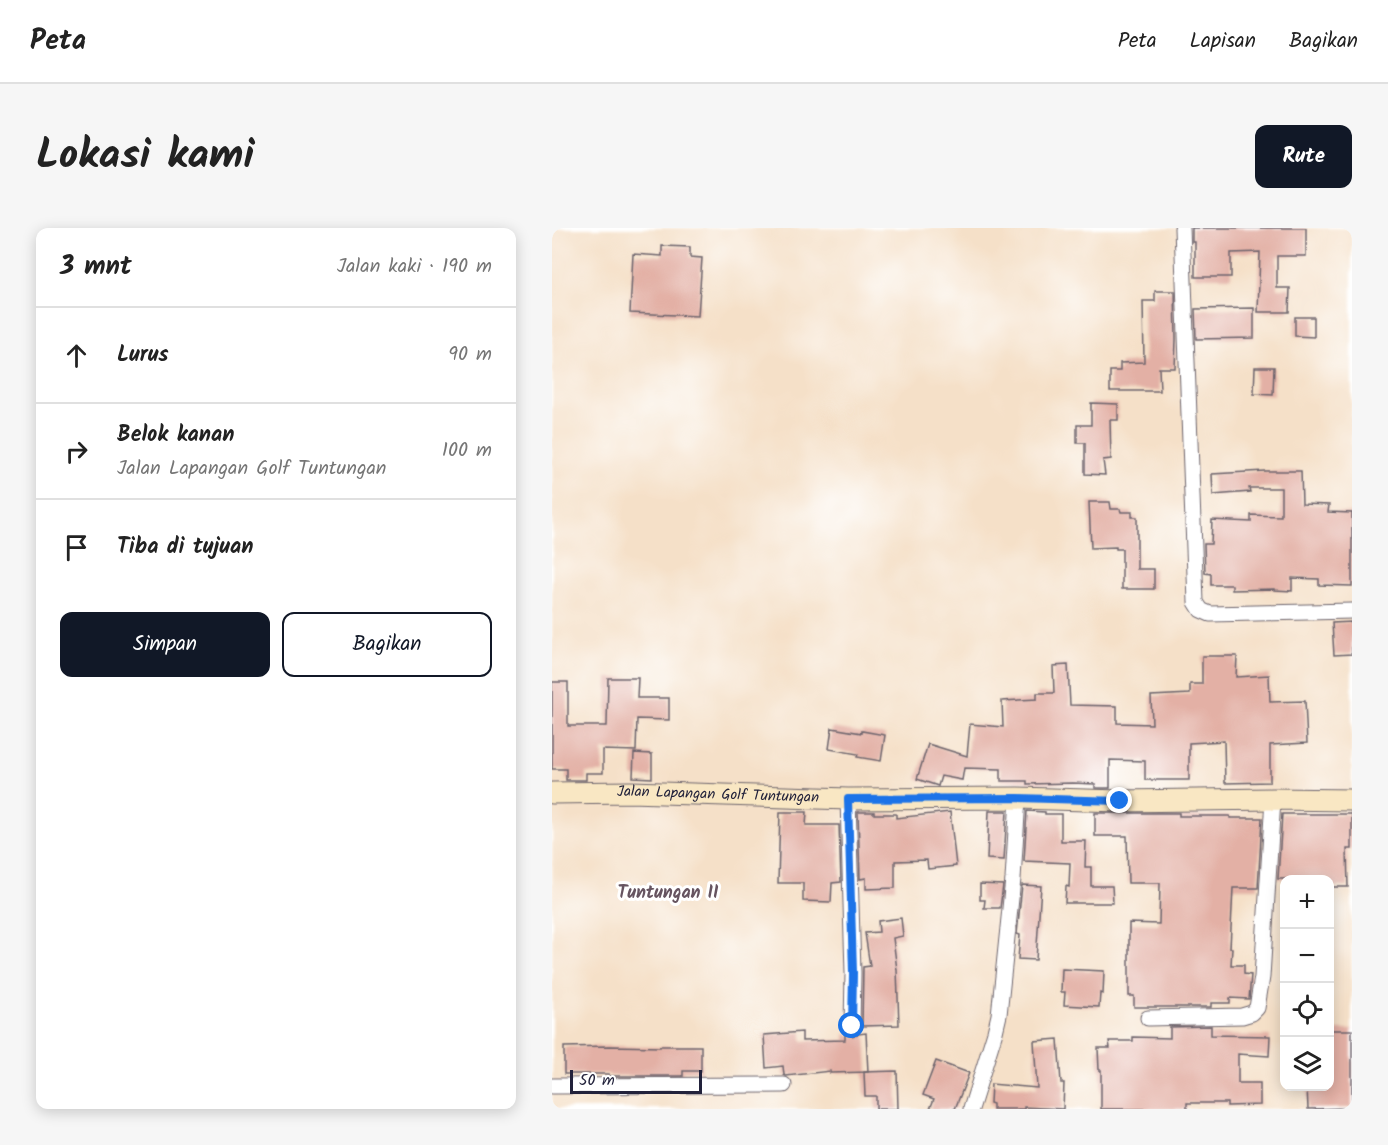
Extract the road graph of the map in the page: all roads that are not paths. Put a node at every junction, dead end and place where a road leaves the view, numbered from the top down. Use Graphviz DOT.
graph roads {
  1 [pos="1182,228"];
  2 [pos="1352,611"];
  3 [pos="552,793"];
  4 [pos="1018,798"];
  5 [pos="848,799"];
  6 [pos="1273,799"];
  7 [pos="1352,800"];
  8 [pos="1148,1018"];
  9 [pos="852,1026"];
  10 [pos="784,1085"];
  11 [pos="552,1086"];
  12 [pos="971,1109"];
  1 -- 2 [label="street"];
  3 -- 5 [label="street, Jalan Lapangan Golf Tuntungan"];
  4 -- 5 [label="street, Jalan Lapangan Golf Tuntungan"];
  4 -- 6 [label="street, Jalan Lapangan Golf Tuntungan"];
  4 -- 12 [label="street"];
  5 -- 9 [label="street"];
  6 -- 7 [label="street, Jalan Lapangan Golf Tuntungan"];
  6 -- 8 [label="street"];
  10 -- 11 [label="street"];
}
